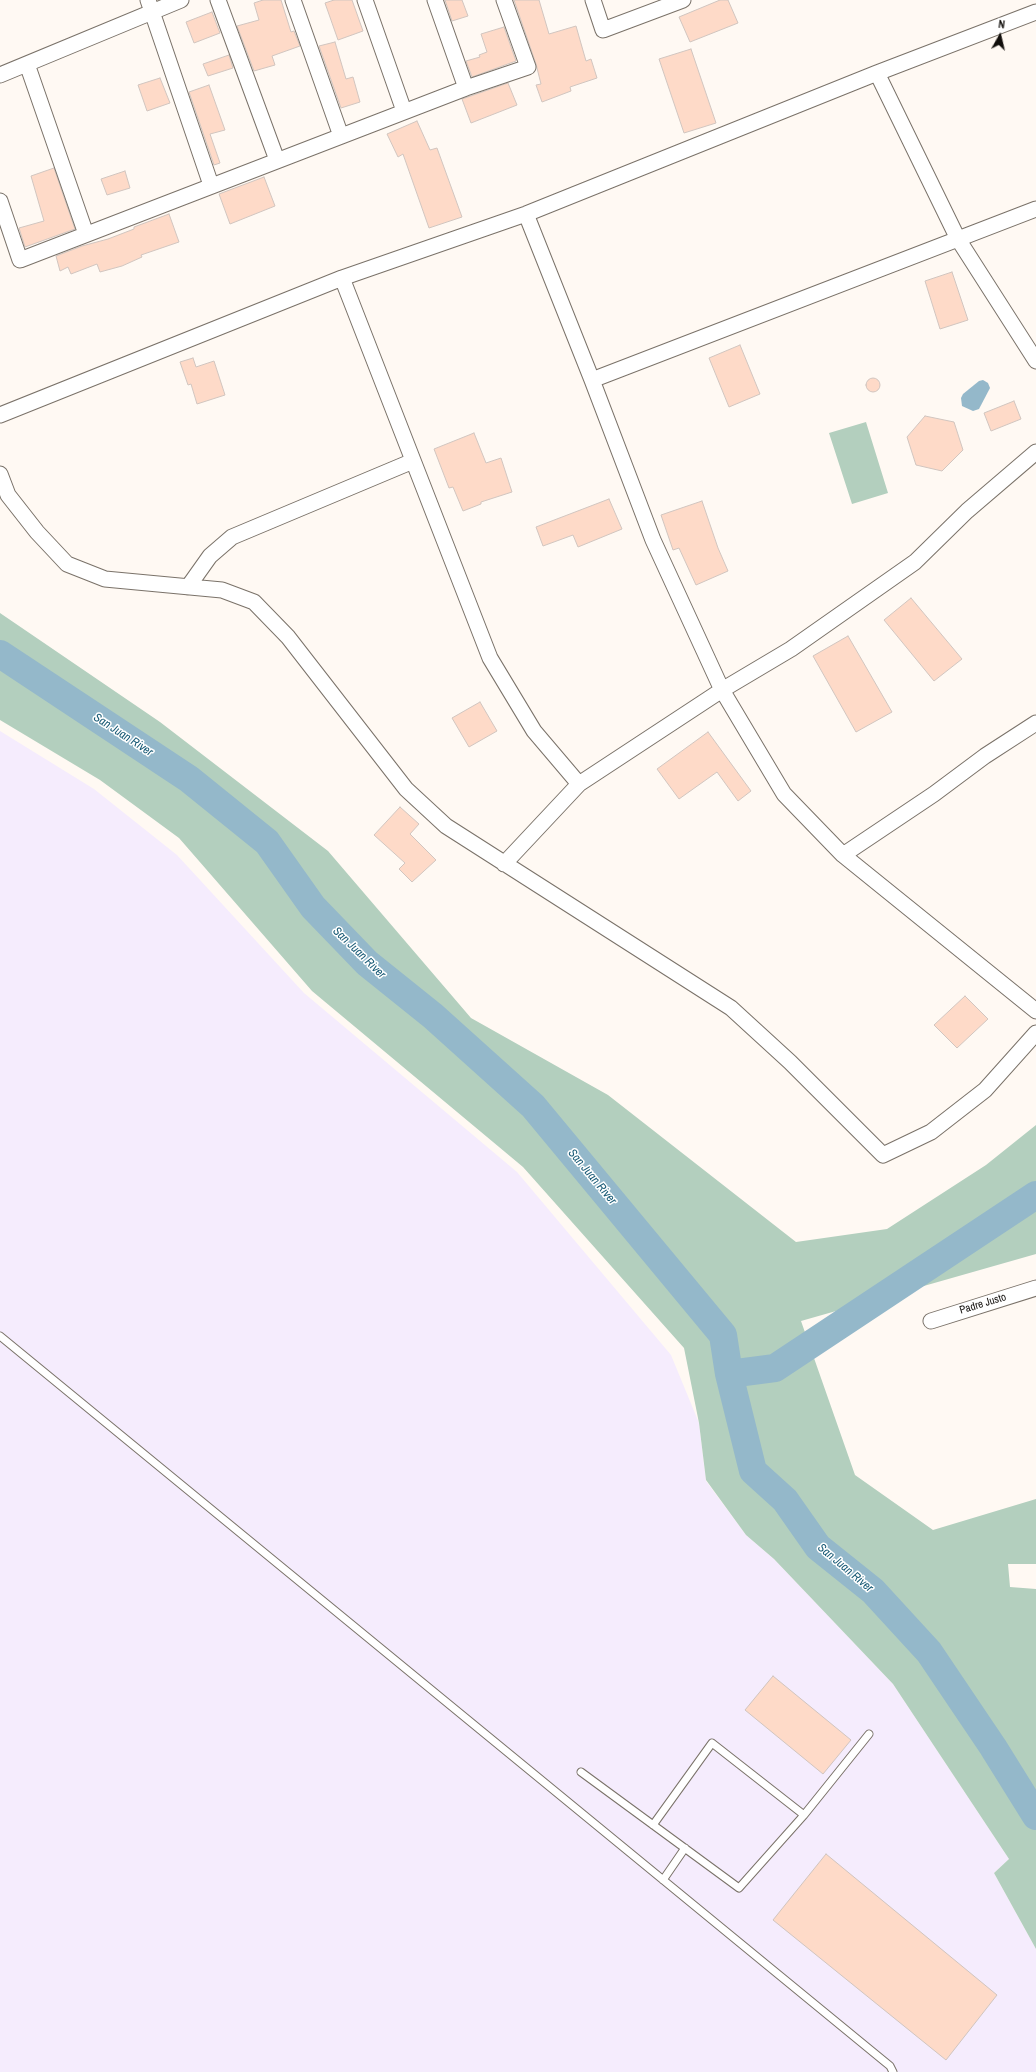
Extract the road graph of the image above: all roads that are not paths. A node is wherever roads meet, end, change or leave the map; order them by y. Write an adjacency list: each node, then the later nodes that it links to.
1 (181, 0): 9 (street)
2 (218, 0): 17 (street)
3 (293, 0): 16 (street)
4 (364, 0): 15 (street)
5 (435, 0): 14 (street)
6 (504, 0): 14 (street)
7 (593, 0): 8 (street)
8 (683, 0)
9 (150, 6): 11 (street); 18 (street)
10 (1036, 12): 12 (street)
11 (27, 64): 13 (street); 22 (street)
12 (877, 73): 21 (street); 23 (street)
13 (0, 75)
14 (466, 88): 15 (street)
15 (404, 111): 16 (street)
16 (341, 136): 17 (street)
17 (277, 160): 18 (street)
18 (211, 185): 22 (street)
19 (0, 201): 22 (street)
20 (1036, 209): 23 (street)
21 (526, 214): 24 (street); 26 (street)
22 (86, 234)
23 (958, 239): 25 (street); 26 (street)
24 (342, 278): 27 (street); 29 (street)
25 (1036, 361)
26 (592, 380): 32 (street)
27 (0, 415)
28 (1036, 452): 32 (street)
29 (413, 461): 31 (street); 34 (street)
30 (0, 474): 31 (street)
31 (188, 587): 36 (street)
32 (722, 690): 34 (street); 35 (street)
33 (1036, 723): 35 (street)
34 (579, 784): 36 (street)
35 (843, 855): 37 (street)
36 (504, 864): 38 (street)
37 (1036, 1011)
38 (1036, 1033)
39 (1036, 1288): 40 (street, Padre Justo)
40 (931, 1321)
41 (0, 1336): 47 (lane)
42 (869, 1734): 44 (lane)
43 (581, 1772): 45 (lane)
44 (804, 1815): 45 (lane); 46 (lane)
45 (653, 1825): 46 (lane)
46 (685, 1848): 47 (lane)
47 (663, 1880): 48 (lane)
48 (893, 2072)

